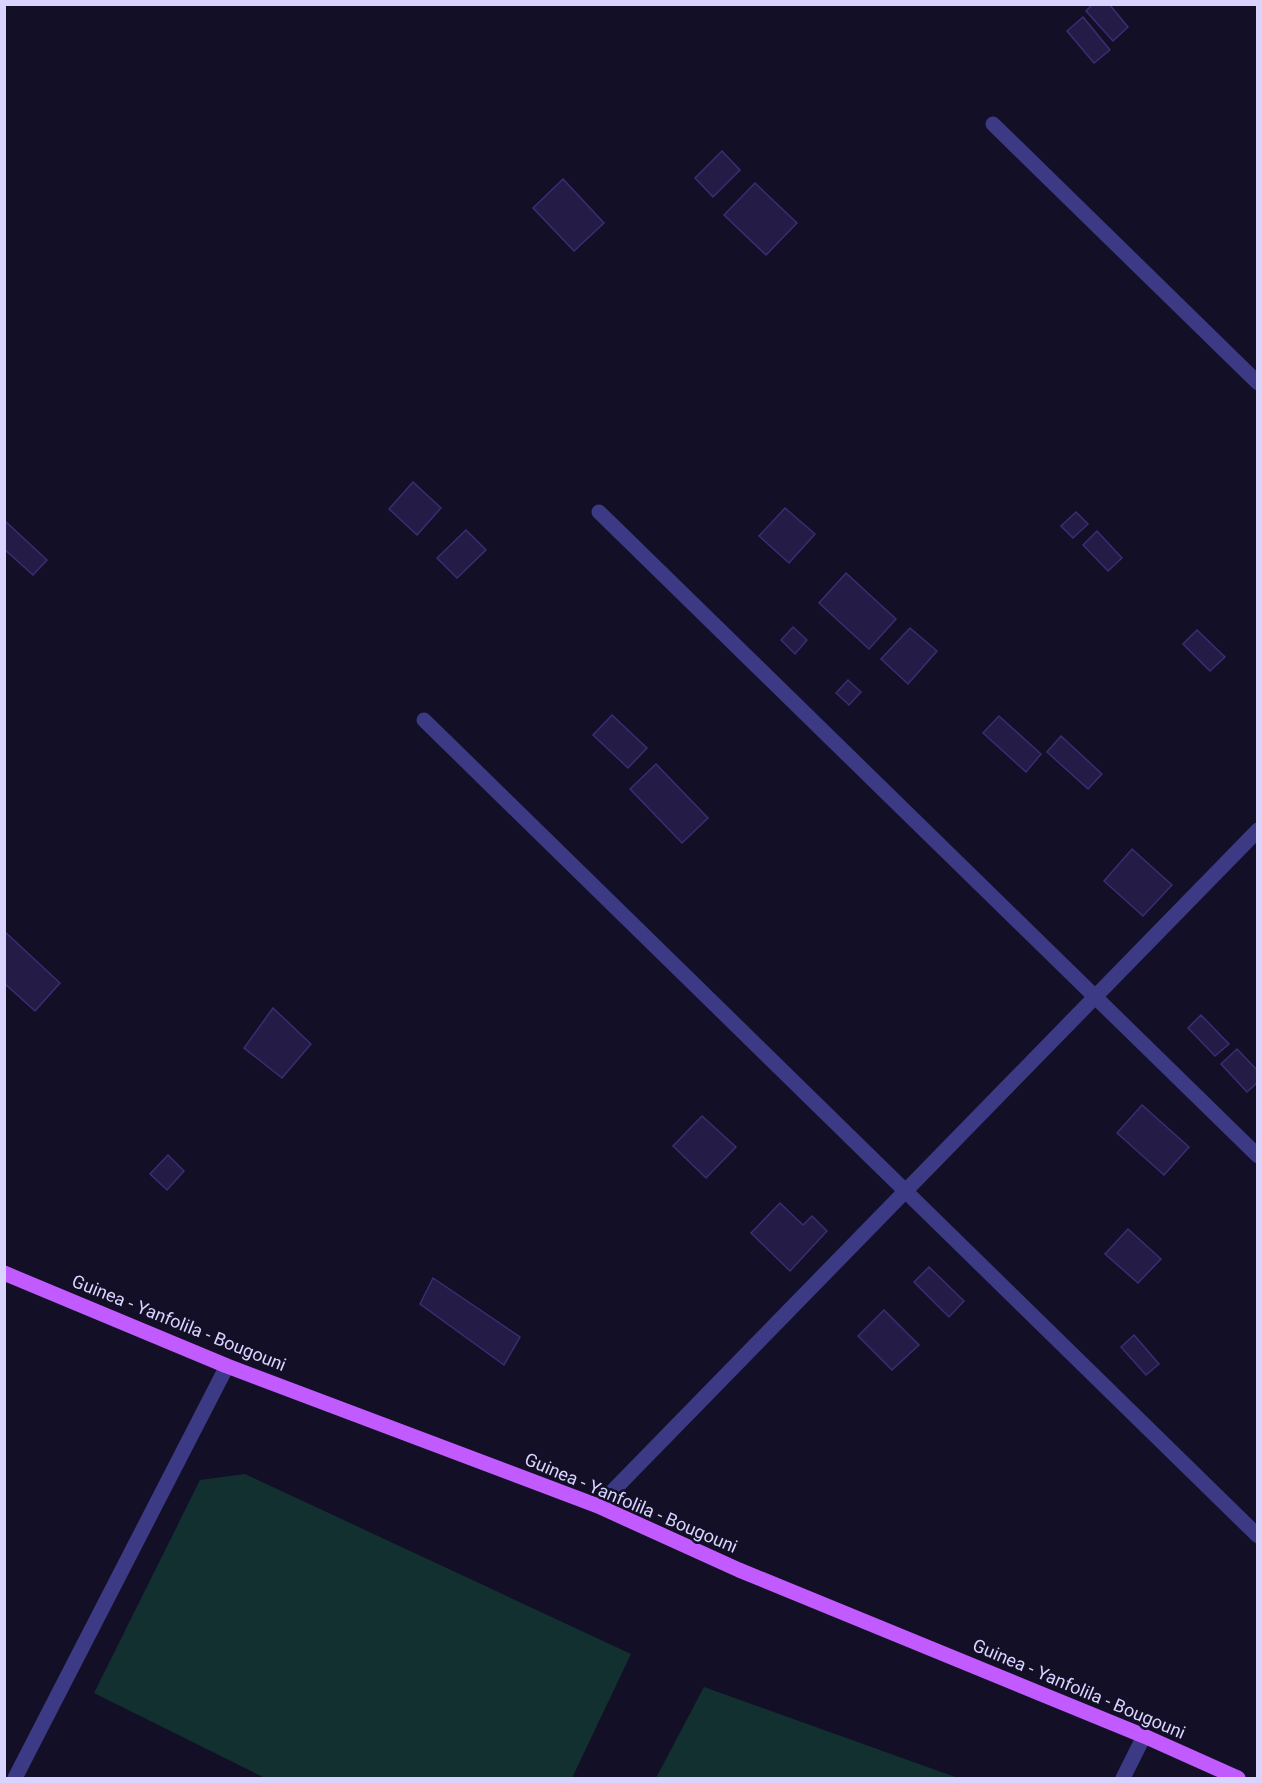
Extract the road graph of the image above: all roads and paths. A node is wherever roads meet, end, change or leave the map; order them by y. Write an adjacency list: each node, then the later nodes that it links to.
1 (993, 124): 2 (street)
2 (1257, 383)
3 (599, 512): 6 (street)
4 (424, 720): 8 (street)
5 (1257, 830): 6 (street)
6 (1094, 997): 7 (street); 8 (street)
7 (1257, 1156)
8 (905, 1191): 11 (street); 12 (street)
9 (4, 1273): 10 (main road, Guinea - Yanfolila - Bougouni)
10 (227, 1366): 11 (main road, Guinea - Yanfolila - Bougouni); 14 (street)
11 (598, 1506): 13 (main road, Guinea - Yanfolila - Bougouni)
12 (1257, 1536)
13 (1144, 1736): 15 (street); 16 (main road, Guinea - Yanfolila - Bougouni)
14 (15, 1779)
15 (1123, 1779)
16 (1238, 1779)

